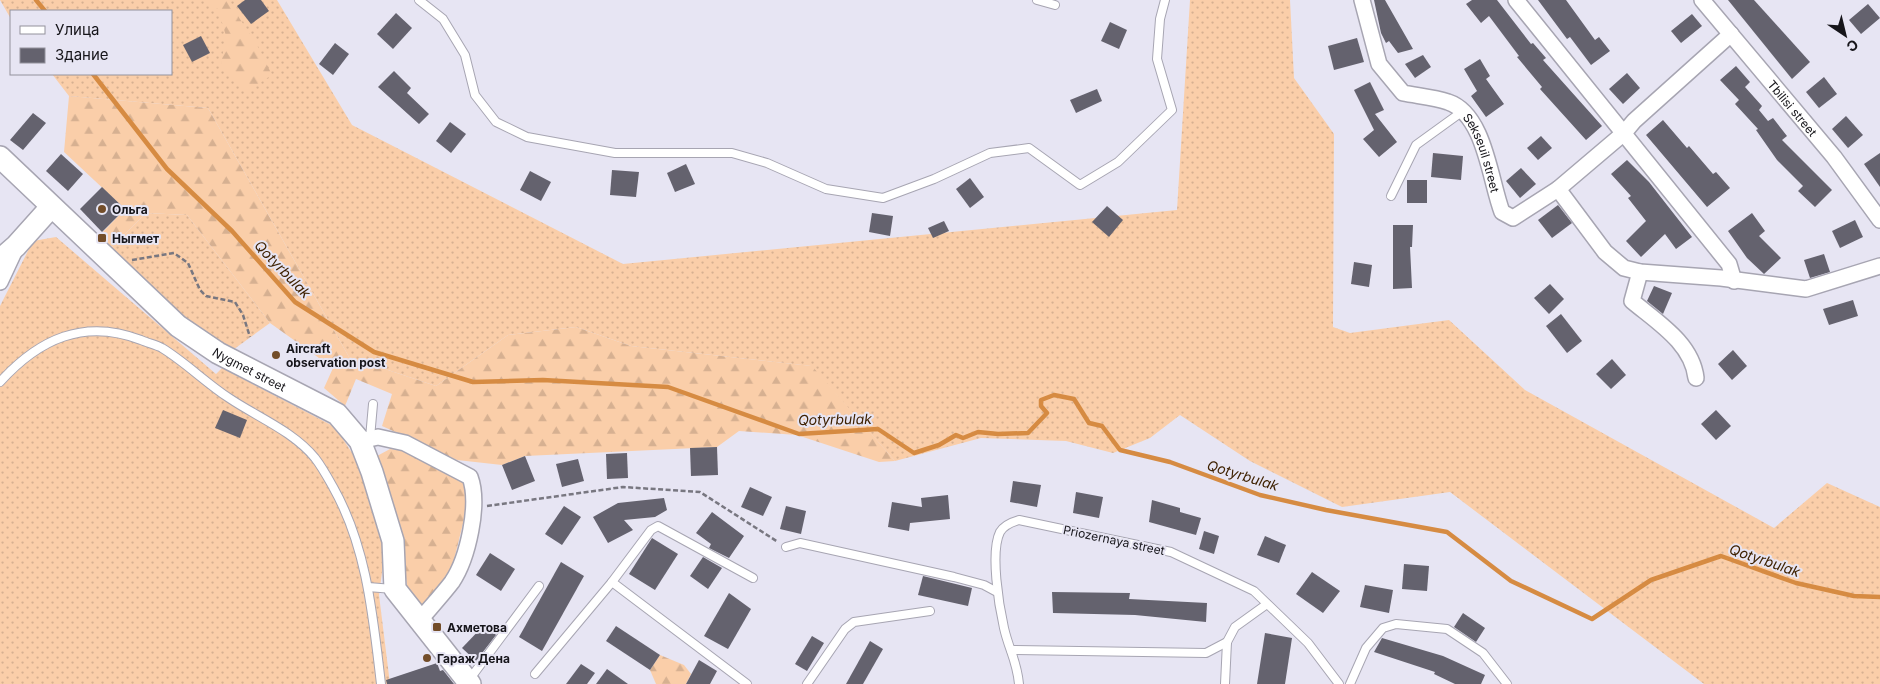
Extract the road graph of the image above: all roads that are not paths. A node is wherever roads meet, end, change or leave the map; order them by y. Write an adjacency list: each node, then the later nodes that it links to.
1 (419, 0): 3 (lane)
2 (1037, 0): 7 (lane)
3 (1165, 0)
4 (1362, 0): 9 (street, Sekseuil street)
5 (1516, 0): 10 (street)
6 (1702, 0): 8 (street, Tbilisi street)
7 (1055, 6)
8 (1731, 34): 10 (street, Sekseuil street); 15 (street, Tbilisi street)
9 (1463, 111): 12 (street, Sekseuil street); 13 (lane)
10 (1624, 133): 12 (street, Sekseuil street); 20 (street)
11 (0, 158): 14 (main road, Nygmet street)
12 (1558, 189): 19 (street)
13 (1391, 196)
14 (50, 207): 16 (main road); 25 (main road, Nygmet street)
15 (1880, 220)
16 (16, 246): 17 (main road); 21 (street)
17 (0, 260)
18 (1880, 266): 20 (street)
19 (1640, 272): 20 (street); 22 (street)
20 (1734, 281)
21 (0, 282)
22 (1696, 378)
23 (0, 382): 30 (lane)
24 (373, 404): 25 (lane)
25 (365, 440): 31 (main road, Nygmet street); 35 (street)
26 (786, 547): 32 (lane)
27 (753, 578): 28 (lane)
28 (612, 582): 38 (lane); 41 (lane)
29 (539, 586): 39 (lane)
30 (368, 587): 31 (lane); 40 (lane)
31 (395, 589): 35 (main road)
32 (997, 592): 33 (lane, Priozernaya street); 37 (lane, Priozernaya street)
33 (1268, 604): 36 (lane); 45 (lane, Priozernaya street)
34 (930, 611): 42 (lane)
35 (419, 621): 39 (main road)
36 (1227, 642): 37 (lane); 44 (lane)
37 (1011, 650): 43 (lane, Priozernaya street)
38 (535, 674)
39 (468, 683)
40 (381, 684)
41 (747, 684)
42 (807, 684)
43 (1019, 684)
44 (1224, 684)
45 (1339, 684)
46 (1350, 684): 47 (lane)
47 (1507, 684)

